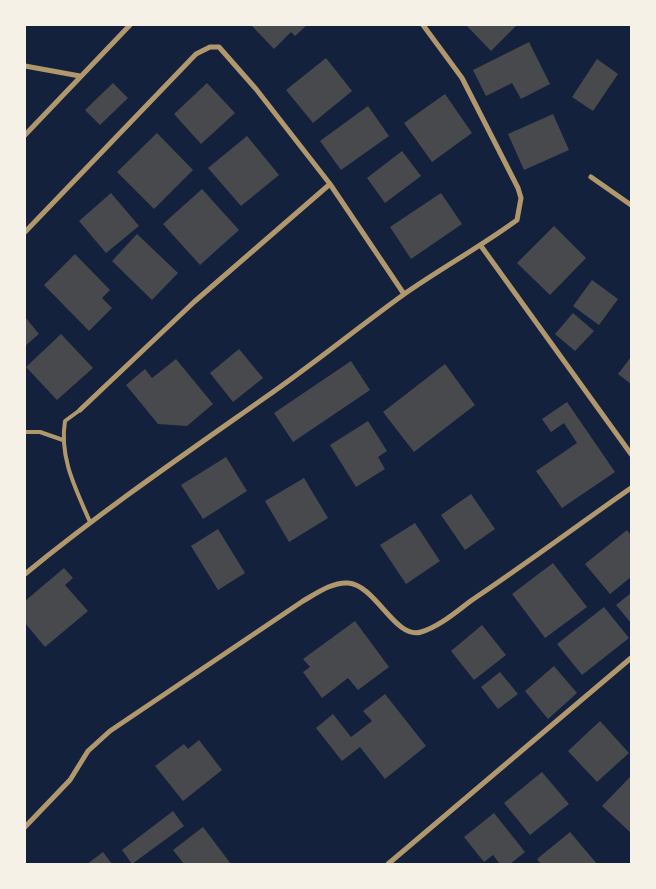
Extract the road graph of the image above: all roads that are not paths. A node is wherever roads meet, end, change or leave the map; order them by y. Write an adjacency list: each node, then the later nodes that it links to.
1 (130, 25): 4 (street)
2 (422, 25): 10 (street)
3 (25, 66): 4 (street)
4 (80, 76): 5 (street)
5 (25, 135)
6 (591, 177): 8 (street)
7 (330, 184): 9 (street); 11 (street); 12 (street)
8 (631, 205)
9 (25, 232)
10 (481, 246): 11 (street); 15 (street)
11 (404, 294): 17 (street)
12 (80, 410): 14 (lane)
13 (25, 432): 14 (lane)
14 (63, 440): 17 (lane)
15 (631, 454)
16 (631, 488): 20 (street)
17 (90, 522): 18 (street)
18 (25, 574)
19 (631, 658): 21 (street)
20 (25, 827)
21 (388, 864)

